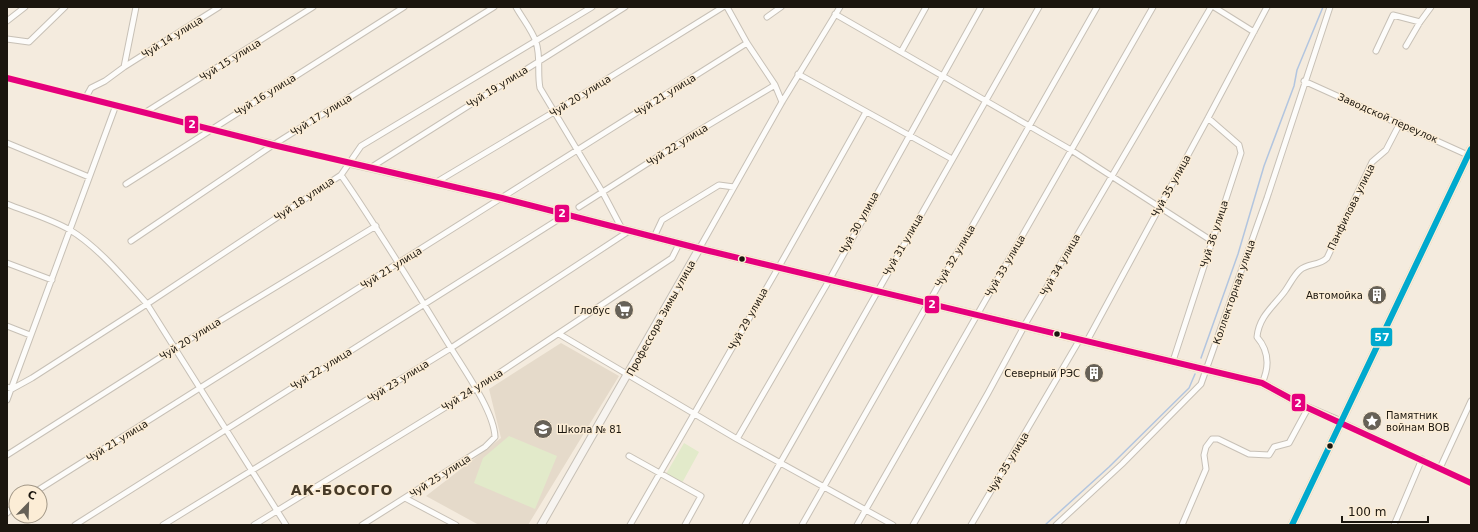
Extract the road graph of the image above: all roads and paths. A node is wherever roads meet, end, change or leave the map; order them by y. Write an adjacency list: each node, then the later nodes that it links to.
1 (25, 7): 26 (street)
2 (65, 7): 29 (street)
3 (136, 7): 36 (street)
4 (220, 7): 36 (street, Чуй 14 улица)
5 (314, 7): 46 (street, Чуй 15 улица)
6 (404, 7): 52 (street, Чуй 16 улица)
7 (494, 7): 55 (street, Чуй 17 улица)
8 (516, 7): 30 (street)
9 (592, 7): 30 (street, Чуй 18 улица)
10 (625, 7): 35 (street, Чуй 19 улица)
11 (723, 7): 47 (street, Чуй 20 улица)
12 (727, 7): 31 (street)
13 (781, 7): 25 (street)
14 (840, 7): 24 (street, Профессора Зимы улица)
15 (926, 7): 34 (street)
16 (981, 7): 38 (street, Чуй 30 улица)
17 (1039, 7): 43 (street, Чуй 31 улица)
18 (1097, 7): 51 (street, Чуй 32 улица)
19 (1153, 7): 56 (street, Чуй 33 улица)
20 (1213, 7): 28 (street); 63 (street, Чуй 34 улица)
21 (1267, 7): 28 (street, Чуй 35 улица)
22 (1330, 7): 40 (street, Коллекторная улица)
23 (1431, 7): 27 (street)
24 (835, 14): 34 (street); 37 (street, Профессора Зимы улица)
25 (767, 17)
26 (7, 22)
27 (1420, 22): 32 (street); 33 (street)
28 (1254, 32): 49 (street, Чуй 35 улица)
29 (7, 39)
30 (536, 42): 35 (street); 60 (street, Чуй 18 улица)
31 (747, 43): 41 (street); 57 (street, Чуй 21 улица)
32 (1406, 46)
33 (1376, 51)
34 (901, 52): 38 (street)
35 (539, 60): 47 (street); 61 (street, Чуй 19 улица)
36 (124, 67): 42 (street, Чуй 14 улица)
37 (798, 74): 44 (street, Профессора Зимы улица); 48 (street)
38 (942, 76): 43 (street); 53 (street, Чуй 30 улица)
39 (7, 78): 42 (street)
40 (1304, 81): 50 (street, Заводской переулок); 100 (street, Коллекторная улица)
41 (775, 85): 44 (street); 68 (street, Чуй 22 улица)
42 (86, 97): 45 (street)
43 (986, 100): 51 (street); 59 (street, Чуй 31 улица)
44 (782, 102): 67 (street, Профессора Зимы улица)
45 (116, 105): 46 (street); 64 (street)
46 (146, 112): 52 (street)
47 (554, 112): 57 (street); 65 (street, Чуй 20 улица)
48 (866, 112): 53 (street); 84 (street, Чуй 29 улица)
49 (1208, 118): 72 (street, Чуй 35 улица); 79 (street, Чуй 36 улица)
50 (1400, 123): 58 (street, Заводской переулок); 102 (street, Панфилова улица)
51 (1029, 125): 56 (street); 88 (street, Чуй 32 улица)
52 (210, 129): 55 (street); 66 (street, Чуй 16 улица)
53 (909, 134): 59 (street); 86 (street, Чуй 30 улица)
54 (7, 143): 64 (street)
55 (273, 145): 60 (street); 78 (street, Чуй 17 улица)
56 (1071, 150): 63 (street); 91 (street, Чуй 33 улица)
57 (578, 151): 68 (street); 69 (street, Чуй 21 улица)
58 (1470, 154): 110 (street)
59 (952, 159): 87 (street, Чуй 31 улица)
60 (350, 163): 61 (street); 62 (street, Чуй 18 улица)
61 (370, 168): 65 (street)
62 (341, 174): 74 (street); 89 (street, Чуй 18 улица)
63 (1111, 176): 72 (street); 93 (street, Чуй 34 улица)
64 (89, 177): 75 (street)
65 (435, 183): 69 (street)
66 (126, 184)
67 (734, 187): 77 (street); 81 (street, Профессора Зимы улица)
68 (603, 193): 71 (street, Чуй 22 улица); 76 (street)
69 (502, 198): 73 (street); 83 (street, Чуй 21 улица)
70 (7, 204): 75 (street)
71 (580, 207)
72 (1159, 208): 79 (street); 96 (street, Чуй 35 улица)
73 (567, 214): 76 (street); 90 (street, Чуй 22 улица)
74 (376, 226): 83 (street); 97 (street, Чуй 20 улица)
75 (70, 230): 85 (street); 89 (street)
76 (626, 230): 77 (street); 98 (street, Чуй 23 улица)
77 (654, 237): 80 (street)
78 (131, 240)
79 (1212, 241): 99 (street, Чуй 36 улица)
80 (679, 244): 81 (street); 94 (street, Чуй 24 улица)
81 (699, 249): 84 (street); 101 (street, Профессора Зимы улица)
82 (7, 263): 85 (street)
83 (399, 264): 90 (street); 104 (street, Чуй 21 улица)
84 (777, 268): 86 (street); 109 (street, Чуй 29 улица)
85 (52, 280): 95 (street)
86 (829, 280): 87 (street); 112 (street, Чуй 30 улица)
87 (877, 290): 88 (street); 116 (street, Чуй 31 улица)
88 (928, 303): 91 (street); 122 (street, Чуй 32 улица)
89 (147, 304): 97 (street); 103 (street, Чуй 18 улица)
90 (424, 305): 98 (street); 111 (street, Чуй 22 улица)
91 (978, 314): 93 (street); 124 (street, Чуй 33 улица)
92 (7, 326): 95 (street)
93 (1025, 326): 96 (street); 139 (street, Чуй 34 улица)
94 (559, 334): 101 (street); 105 (street, Чуй 24 улица)
95 (30, 335): 103 (street)
96 (1083, 340): 99 (street); 140 (street, Чуй 35 улица)
97 (175, 348): 104 (street); 113 (street, Чуй 20 улица)
98 (451, 348): 105 (street); 118 (street, Чуй 23 улица)
99 (1173, 361): 100 (street)
100 (1207, 369): 102 (street); 141 (street, Коллекторная улица)
101 (628, 376): 109 (street); 126 (street, Профессора Зимы улица)
102 (1262, 383): 108 (street)
103 (9, 388): 106 (street)
104 (200, 388): 111 (street); 121 (street, Чуй 21 улица)
105 (475, 389): 123 (street, Чуй 25 улица); 125 (street, Чуй 24 улица)
106 (7, 400)
107 (1471, 401): 117 (street)
108 (1308, 408): 110 (street); 142 (street)
109 (695, 414): 112 (street); 119 (street, Чуй 29 улица)
110 (1341, 422): 115 (street); 143 (street)
111 (226, 429): 118 (street); 127 (street, Чуй 22 улица)
112 (737, 439): 116 (street)
113 (7, 455)
114 (629, 456): 119 (street)
115 (1422, 460): 117 (street); 144 (street)
116 (781, 463): 122 (street); 135 (street, Чуй 31 улица)
117 (1440, 468): 120 (street)
118 (252, 470): 125 (street); 128 (street, Чуй 23 улица)
119 (660, 473): 133 (street, Чуй 29 улица); 134 (street)
120 (1471, 483)
121 (48, 484)
122 (824, 485): 124 (street); 136 (street, Чуй 32 улица)
123 (405, 498): 131 (street, Чуй 25 улица); 132 (street)
124 (866, 509): 137 (street, Чуй 33 улица); 138 (street)
125 (277, 510): 129 (street, Чуй 24 улица); 130 (street)
126 (544, 524)
127 (75, 525)
128 (162, 525)
129 (254, 525)
130 (286, 525)
131 (362, 525)
132 (456, 525)
133 (630, 525)
134 (685, 525)
135 (745, 525)
136 (802, 525)
137 (857, 525)
138 (893, 525)
139 (913, 525)
140 (971, 525)
141 (1056, 525)
142 (1182, 525)
143 (1292, 525)
144 (1394, 525)

